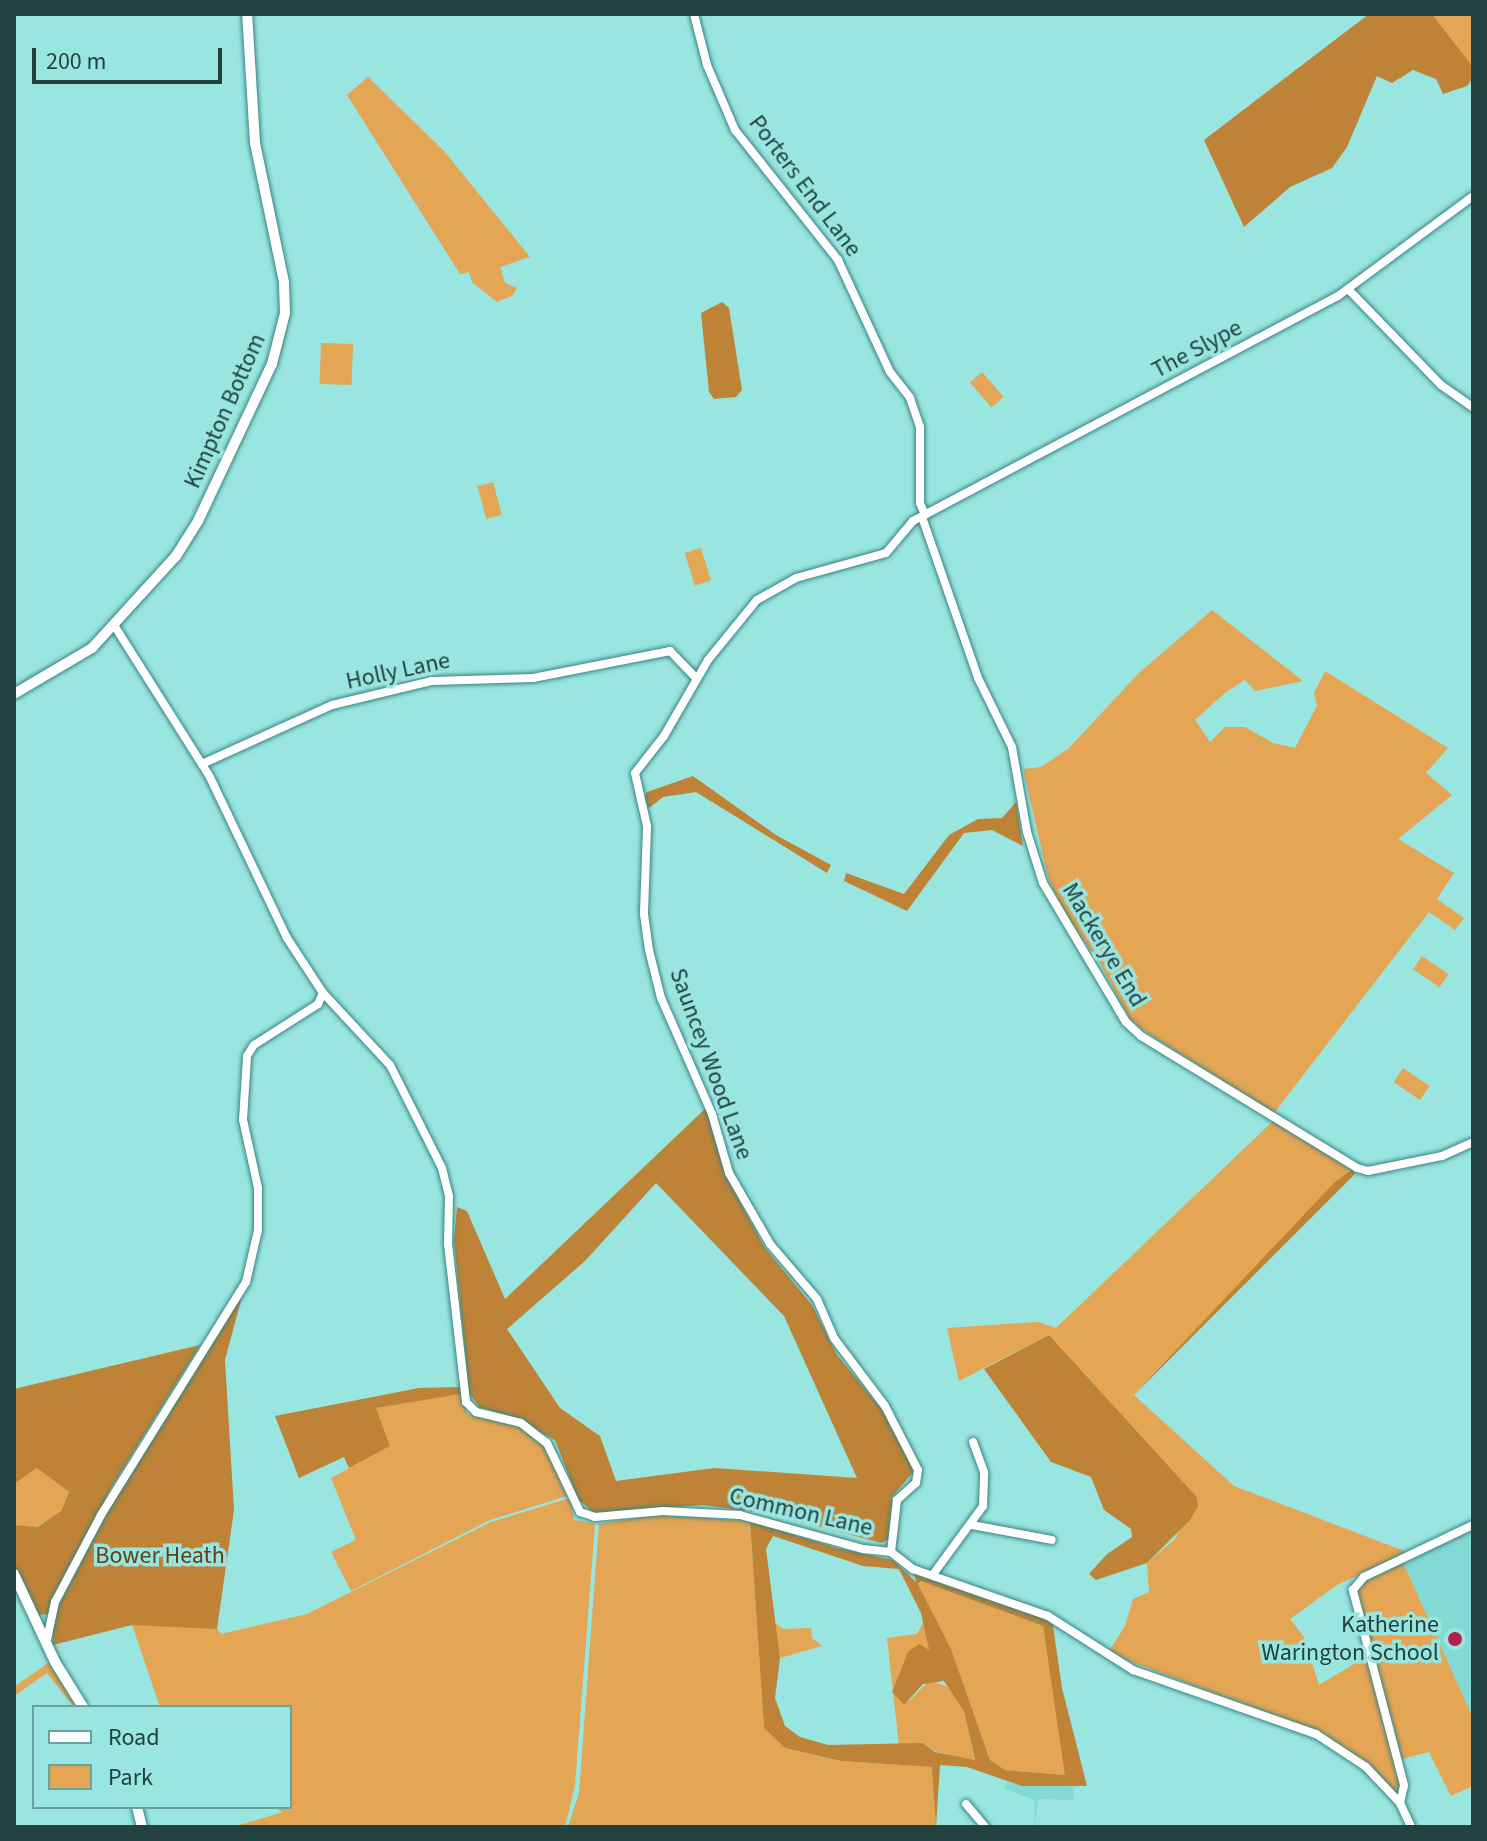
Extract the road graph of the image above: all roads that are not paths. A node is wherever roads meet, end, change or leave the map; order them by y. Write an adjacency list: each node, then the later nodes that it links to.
1 (247, 14): 9 (main road, Kimpton Bottom)
2 (694, 14): 6 (street, Porters End Lane)
3 (1473, 196): 4 (street, The Slype)
4 (1348, 289): 5 (street); 7 (street, The Slype)
5 (1473, 407)
6 (920, 503): 7 (street, Porters End Lane); 8 (street, Sauncey Wood Lane)
7 (924, 516): 8 (street, Sauncey Wood Lane); 14 (street, Mackerye End)
8 (910, 523): 10 (street, Sauncey Wood Lane)
9 (115, 627): 11 (main road, Kimpton Bottom); 12 (street)
10 (696, 678): 12 (street, Holly Lane); 19 (street, Sauncey Wood Lane)
11 (14, 694)
12 (202, 764): 13 (street)
13 (323, 993): 19 (street, Common Lane); 22 (street)
14 (1473, 1142)
15 (973, 1442): 16 (street)
16 (972, 1525): 18 (street); 20 (street)
17 (1473, 1525): 26 (street)
18 (1052, 1540)
19 (891, 1552): 20 (street, Common Lane)
20 (934, 1573): 26 (street, Common Lane)
21 (14, 1574): 23 (main road)
22 (49, 1621): 23 (street); 24 (street)
23 (37, 1623): 24 (main road)
24 (46, 1645): 25 (main road)
25 (82, 1705)
26 (1400, 1803): 29 (street, Common Lane)
27 (966, 1805): 28 (street)
28 (985, 1827)
29 (1411, 1827)

